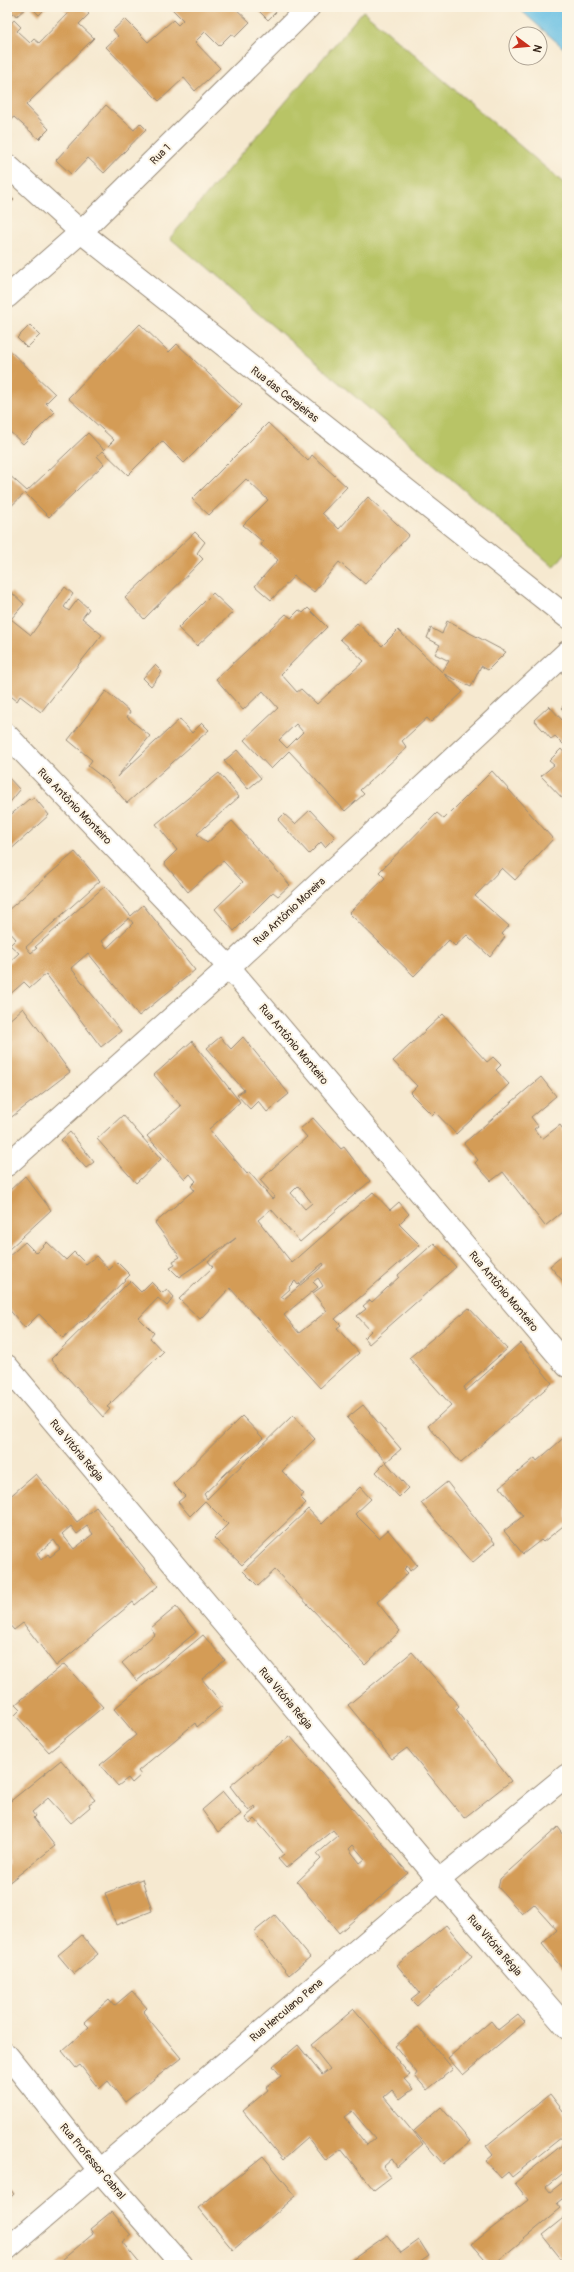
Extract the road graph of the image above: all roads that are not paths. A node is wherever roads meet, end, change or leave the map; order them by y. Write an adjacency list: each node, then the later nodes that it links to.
1 (308, 7): 3 (street, Rua 1)
2 (7, 165): 3 (street, Rua das Cerejeiras)
3 (81, 232): 4 (street, Rua 1); 5 (street, Rua das Cerejeiras)
4 (7, 297)
5 (567, 617)
6 (567, 652): 8 (street, Rua Antônio Moreira)
7 (7, 735): 8 (street, Rua Antônio Monteiro)
8 (228, 967): 9 (street, Rua Antônio Moreira); 11 (street, Rua Antônio Monteiro)
9 (7, 1165)
10 (7, 1366): 13 (street, Rua Vitória Régia)
11 (567, 1366)
12 (567, 1775): 13 (street, Rua Herculano Pena)
13 (439, 1880): 14 (street, Rua Vitória Régia); 16 (street, Rua Herculano Pena)
14 (567, 2028)
15 (7, 2056): 16 (street, Rua Professor Cabral)
16 (99, 2170): 17 (street, Rua Herculano Pena); 18 (street, Rua Professor Cabral)
17 (7, 2249)
18 (182, 2265)

